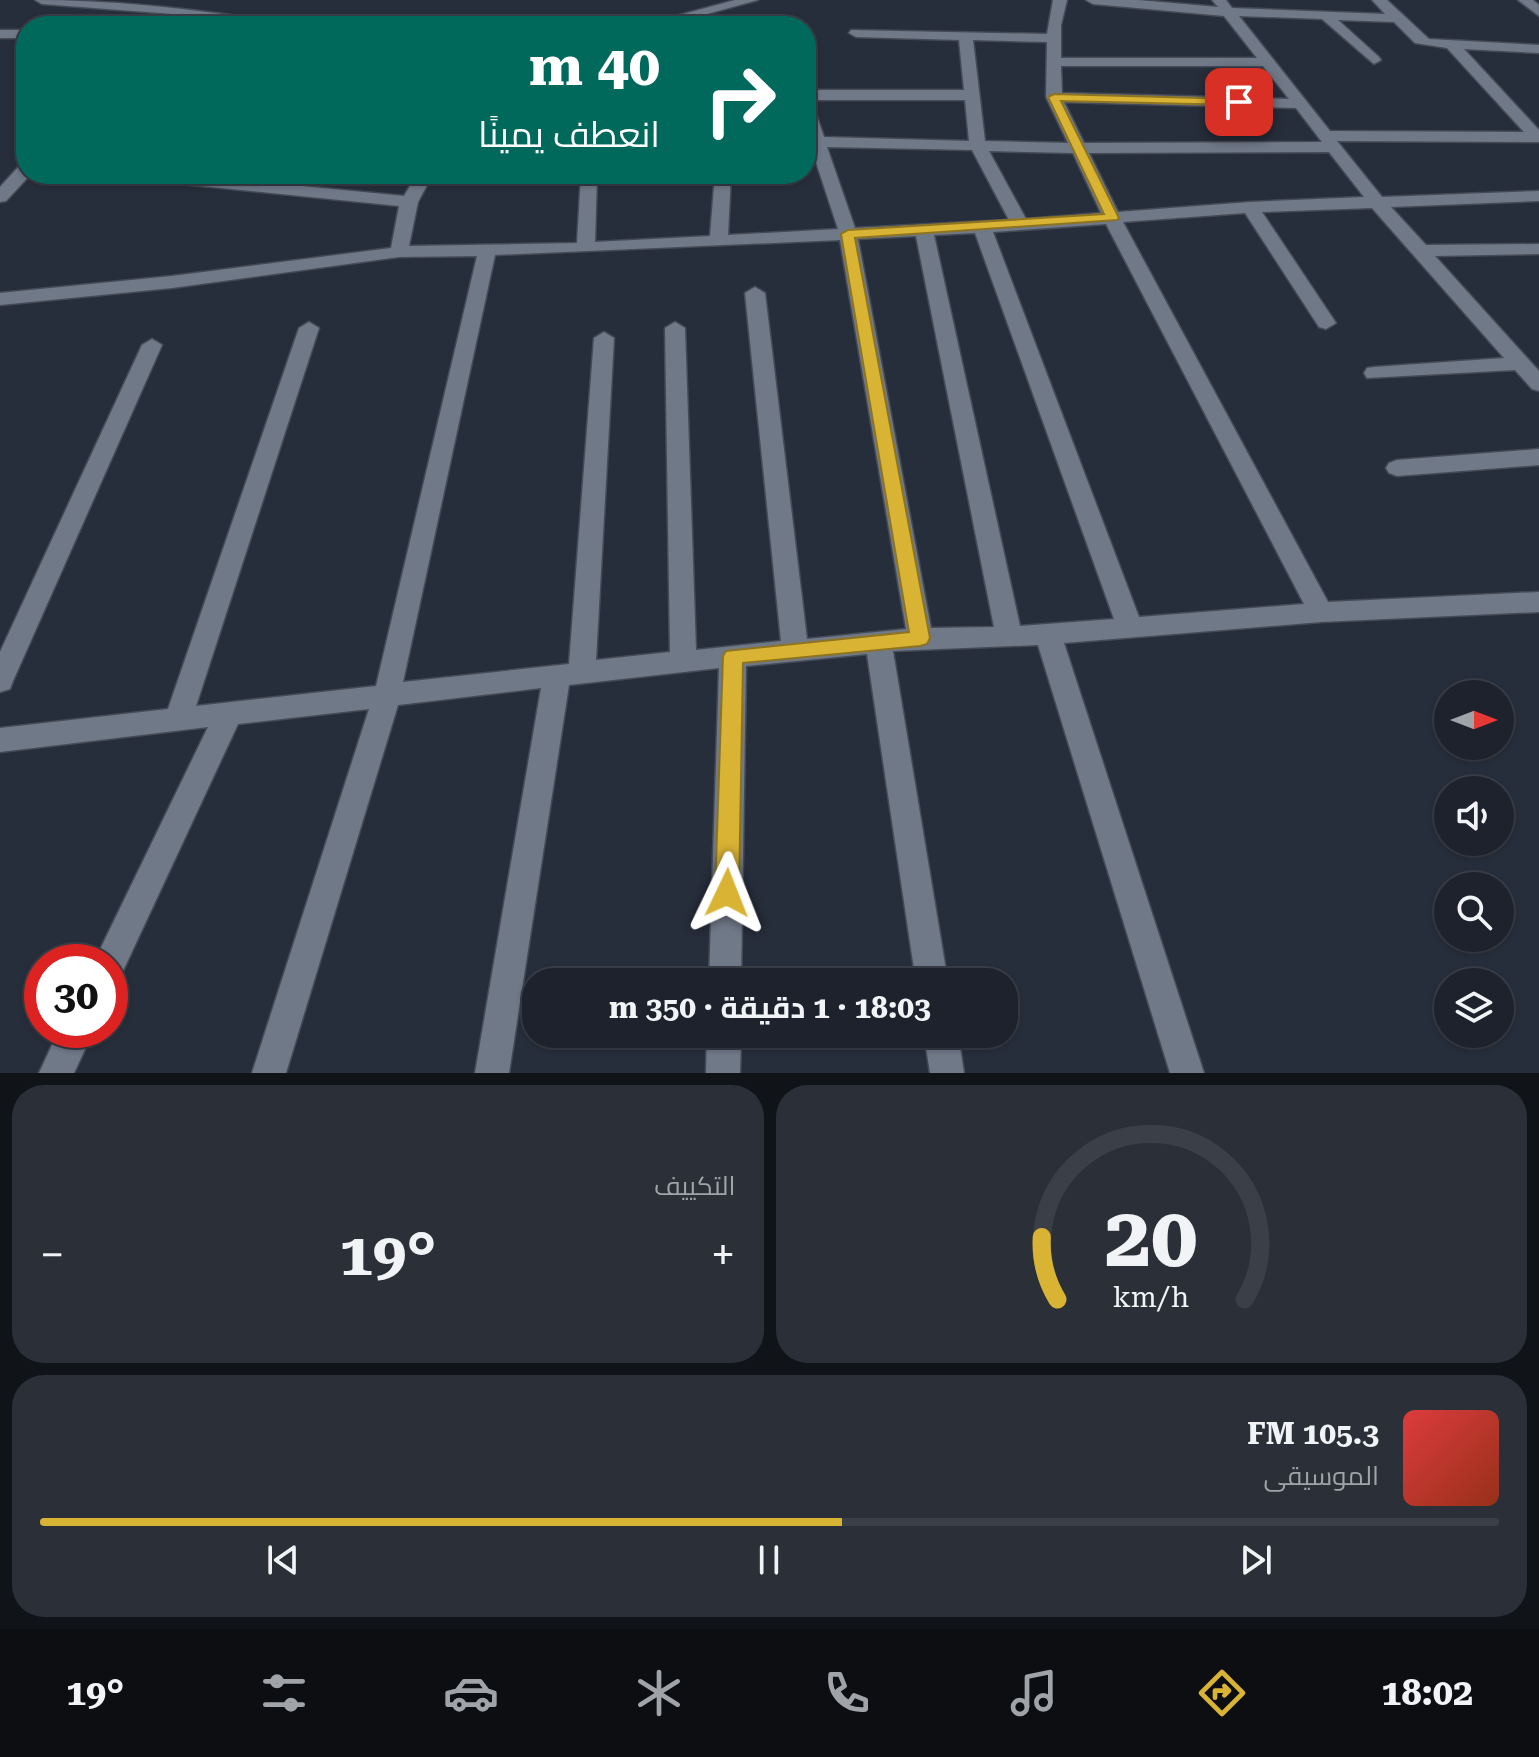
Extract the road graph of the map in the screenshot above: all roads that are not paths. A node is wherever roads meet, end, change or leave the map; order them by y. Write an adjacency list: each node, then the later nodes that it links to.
1 (42, 0): 12 (street)
2 (751, 0): 8 (street)
3 (1060, 0): 17 (street)
4 (1093, 0): 9 (street)
5 (1302, 0): 11 (street)
6 (1379, 0): 14 (street)
7 (1525, 0): 10 (street)
8 (720, 3): 13 (street)
9 (1223, 6): 11 (street); 22 (street)
10 (1539, 12)
11 (1320, 15): 14 (street); 20 (street)
12 (212, 16)
13 (695, 16)
14 (1397, 18): 18 (street)
15 (856, 33): 16 (street)
16 (966, 36): 17 (street); 24 (street)
17 (1054, 38): 21 (street)
18 (1452, 45): 19 (street); 28 (street)
19 (1539, 49)
20 (1374, 60)
21 (1054, 62): 22 (street); 25 (street)
22 (1268, 62): 26 (street)
23 (816, 95): 24 (street)
24 (972, 95): 31 (street)
25 (1054, 97): 26 (street); 32 (street)
26 (1301, 104): 29 (street)
27 (816, 134): 30 (street)
28 (1538, 137): 29 (street)
29 (1331, 141): 32 (street); 42 (street)
30 (819, 142): 31 (street); 49 (street)
31 (978, 146): 32 (street); 46 (street)
32 (1078, 148): 45 (street)
33 (16, 179): 41 (street)
34 (235, 184): 39 (street)
35 (299, 184): 39 (street)
36 (419, 184): 43 (street)
37 (589, 184): 51 (street)
38 (722, 184): 50 (street)
39 (292, 190): 43 (street)
40 (1539, 196): 42 (street)
41 (0, 197)
42 (1376, 201): 44 (street); 54 (street)
43 (409, 202): 55 (street)
44 (1250, 207): 45 (street); 58 (street)
45 (1112, 218): 46 (street); 69 (street)
46 (1020, 225): 47 (street)
47 (982, 227): 48 (street); 70 (street)
48 (924, 230): 49 (street); 72 (street)
49 (848, 234): 50 (street); 73 (street)
50 (719, 241): 51 (street)
51 (586, 248): 53 (street)
52 (1539, 249): 54 (street)
53 (487, 250): 55 (street); 80 (street)
54 (1421, 251): 63 (street)
55 (399, 252): 57 (street)
56 (755, 293): 75 (street)
57 (0, 299)
58 (1326, 323)
59 (309, 328): 82 (street)
60 (675, 328): 77 (street)
61 (604, 338): 78 (street)
62 (152, 345): 79 (street)
63 (1521, 363): 64 (street); 65 (street)
64 (1374, 373)
65 (1539, 384)
66 (1539, 457): 67 (street)
67 (1397, 468)
68 (1539, 602): 69 (street)
69 (1321, 612): 70 (street)
70 (1130, 627): 71 (street)
71 (1048, 634): 72 (street); 95 (street)
72 (1009, 637): 73 (street)
73 (920, 638): 74 (street)
74 (878, 642): 75 (street); 86 (street)
75 (795, 650): 76 (street)
76 (733, 656): 77 (street); 85 (street)
77 (683, 661): 78 (street)
78 (570, 674): 80 (street); 92 (street)
79 (0, 681)
80 (387, 695): 81 (street); 91 (street)
81 (229, 713): 82 (street); 84 (street)
82 (178, 720): 83 (street)
83 (0, 740)
84 (119, 944)
85 (725, 968)
86 (930, 968)
87 (68, 1048): 90 (street)
88 (724, 1048): 93 (street)
89 (943, 1048): 94 (street)
90 (56, 1073)
91 (269, 1073)
92 (492, 1073)
93 (723, 1073)
94 (947, 1073)
95 (1187, 1073)

